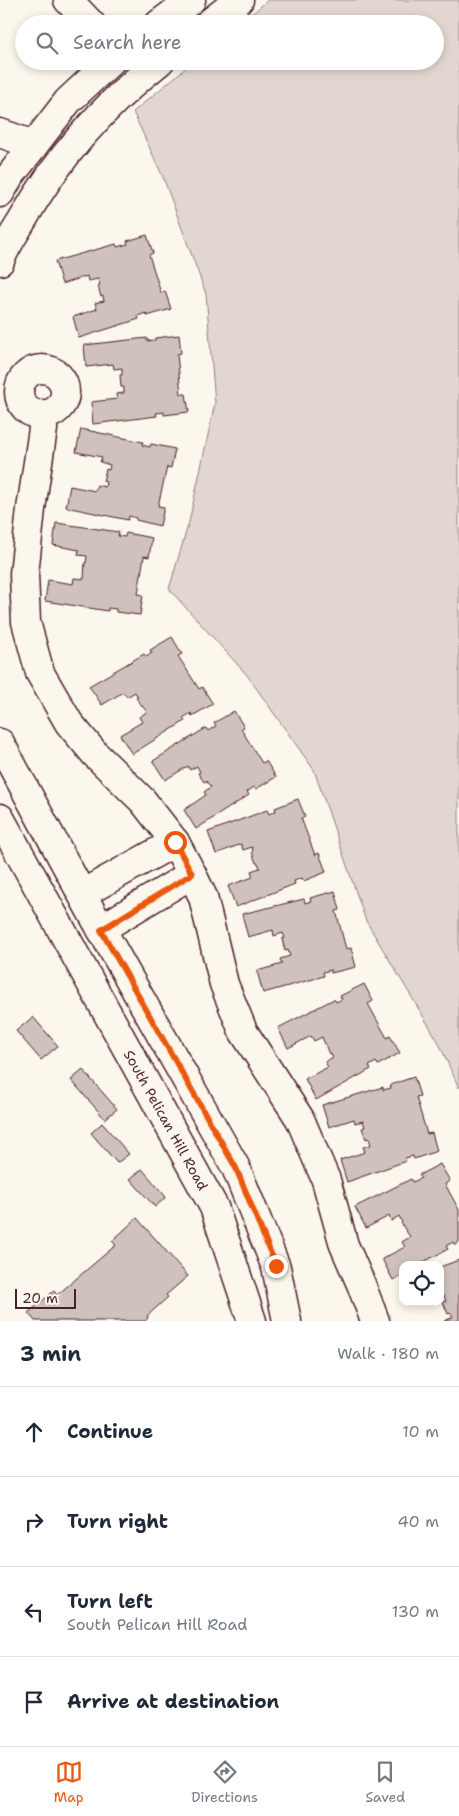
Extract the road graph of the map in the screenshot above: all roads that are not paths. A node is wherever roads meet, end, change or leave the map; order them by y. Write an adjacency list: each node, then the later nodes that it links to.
1 (68, 0): 4 (street)
2 (191, 0): 5 (street)
3 (239, 0): 6 (street)
4 (82, 15)
5 (171, 15)
6 (220, 15)
7 (101, 70): 10 (street)
8 (139, 70): 12 (street)
9 (0, 133): 10 (street)
10 (34, 145): 11 (street)
11 (0, 193)
12 (0, 261)
13 (42, 414): 16 (street)
14 (0, 743): 20 (street)
15 (0, 818): 21 (street, South Pelican Hill Road)
16 (175, 842): 17 (street); 18 (street)
17 (126, 870): 19 (street); 20 (street)
18 (192, 874): 19 (street); 24 (street)
19 (145, 902): 20 (street)
20 (91, 912): 21 (street); 23 (street)
21 (60, 927): 22 (street, South Pelican Hill Road)
22 (252, 1321)
23 (287, 1321)
24 (375, 1321)

